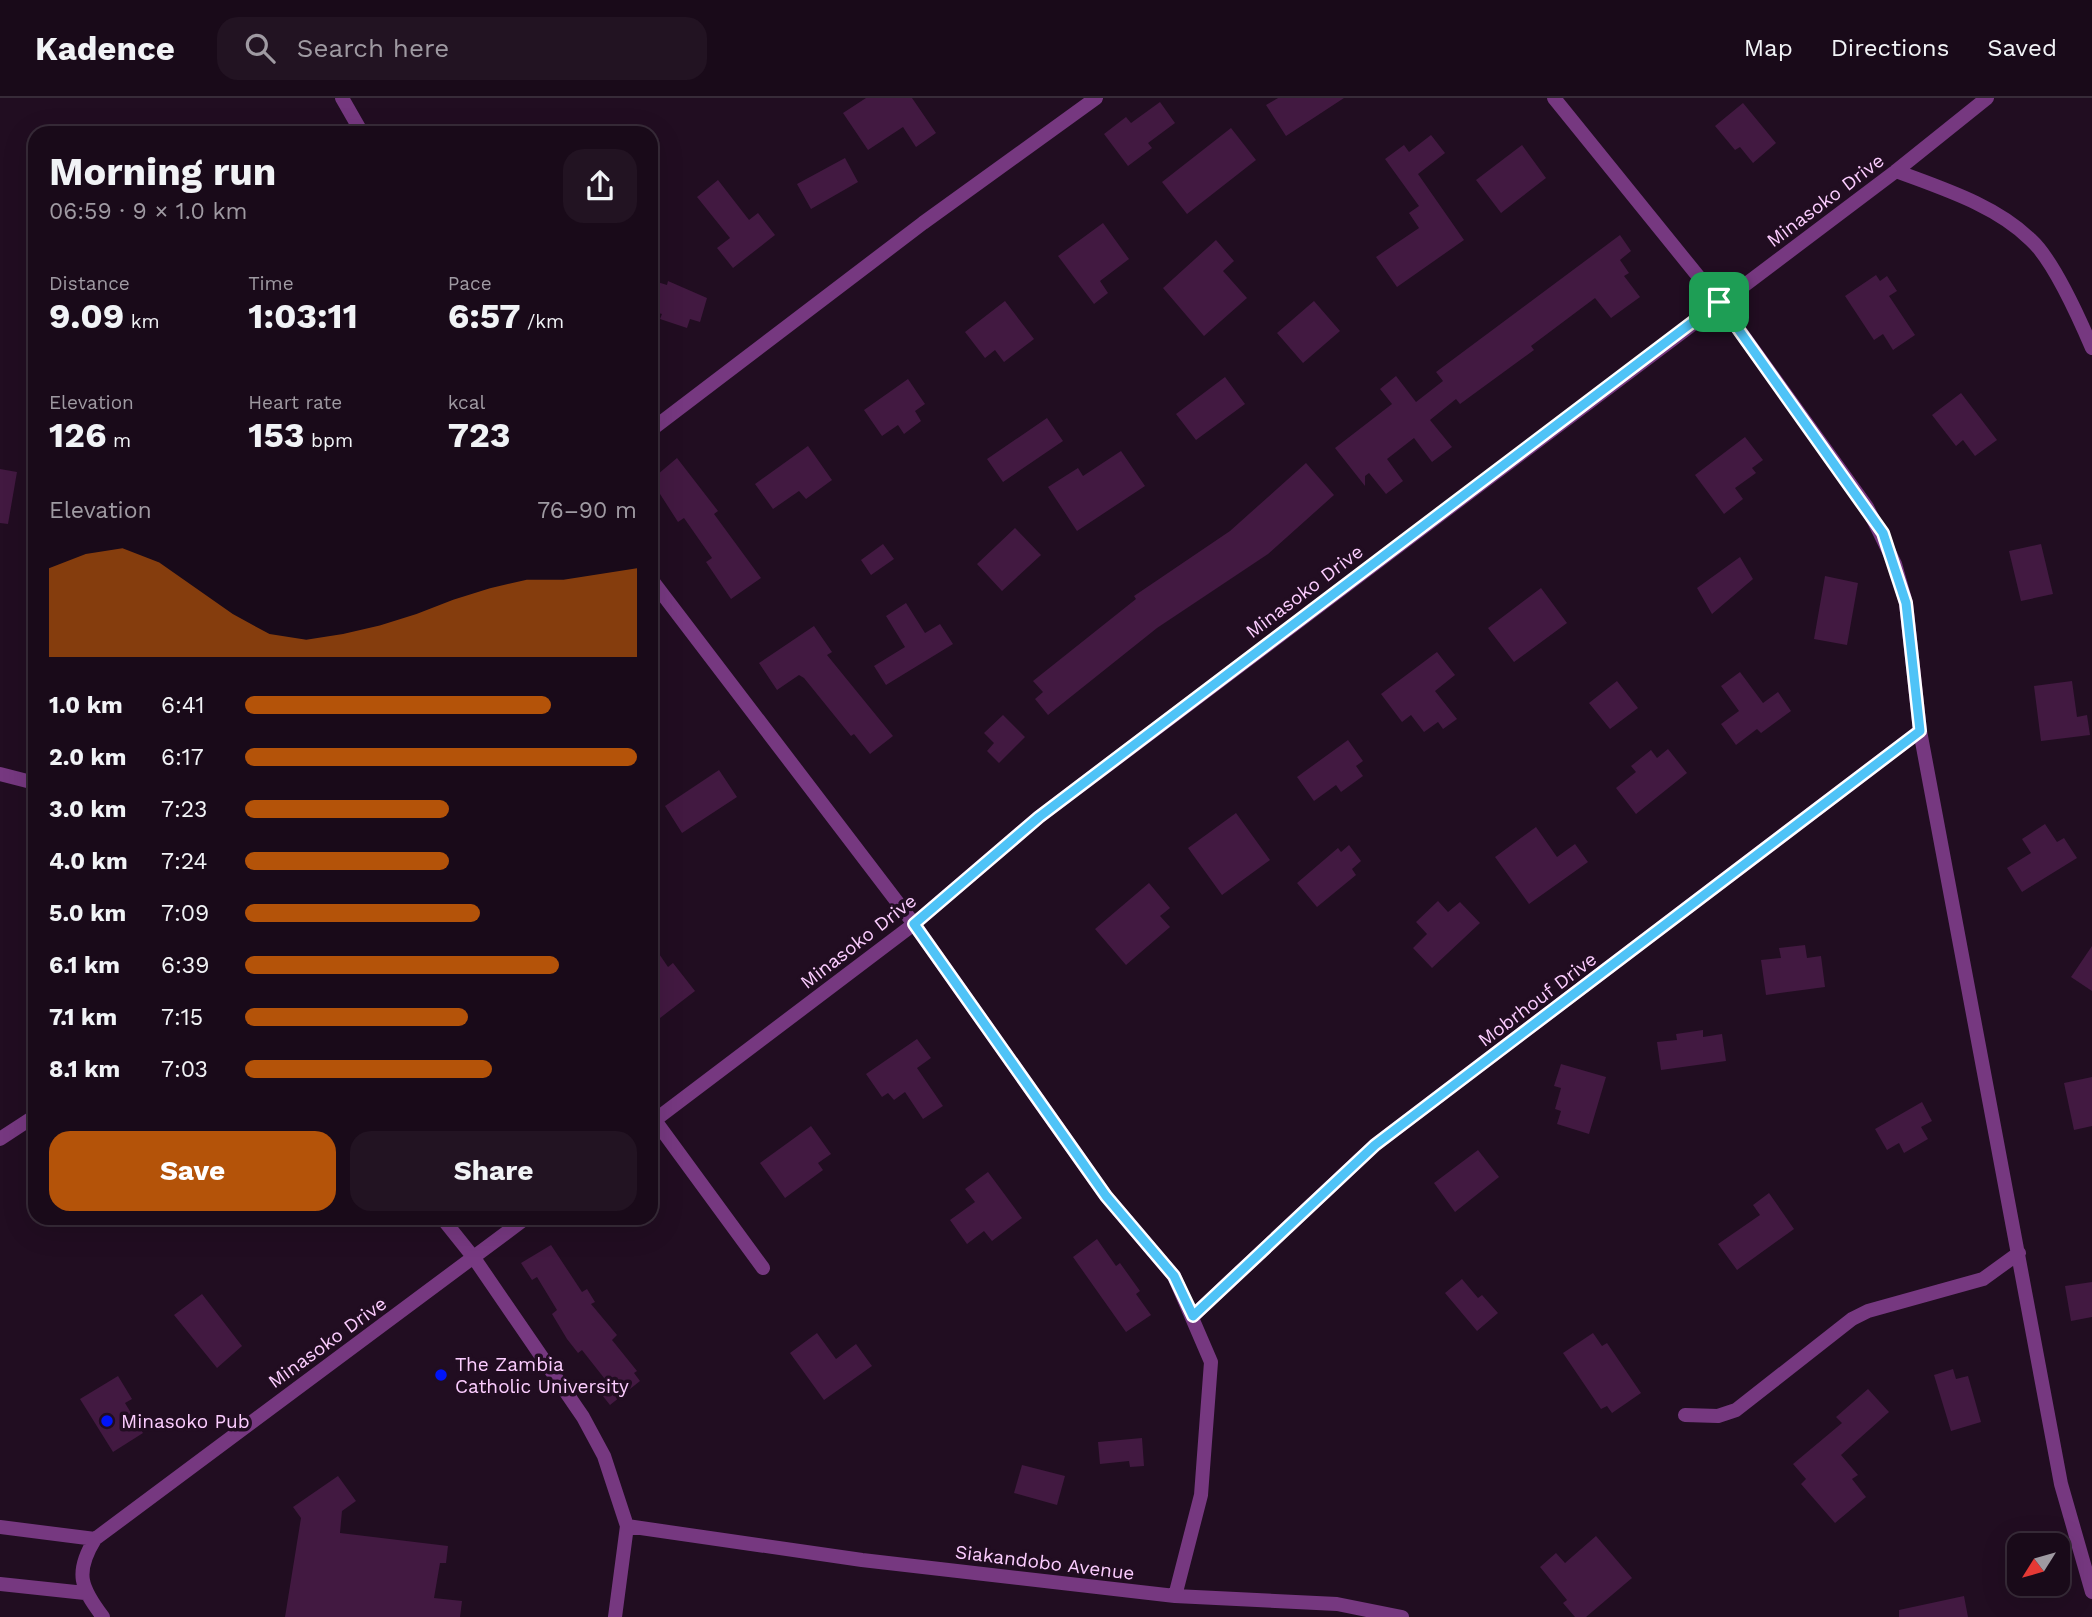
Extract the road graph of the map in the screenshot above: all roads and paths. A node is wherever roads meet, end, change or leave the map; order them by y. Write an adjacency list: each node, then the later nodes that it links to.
1 (342, 98): 5 (street)
2 (1096, 98): 9 (street)
3 (1554, 98): 7 (street)
4 (1987, 98): 6 (street, Minasoko Drive)
5 (358, 126)
6 (1896, 171): 7 (street, Minasoko Drive); 8 (street)
7 (1719, 302): 11 (street); 14 (street, Minasoko Drive)
8 (2092, 348)
9 (658, 425)
10 (658, 588): 14 (street)
11 (1920, 731): 21 (street); 24 (street, Mobrhouf Drive)
12 (0, 774): 13 (street)
13 (28, 781)
14 (914, 924): 15 (street, Minasoko Drive); 24 (street)
15 (658, 1115)
16 (28, 1121): 18 (street)
17 (658, 1127): 23 (street)
18 (0, 1139)
19 (448, 1225): 22 (street)
20 (517, 1225): 22 (street, Minasoko Drive)
21 (2019, 1253): 25 (street); 30 (street)
22 (474, 1258): 26 (street); 28 (street, Minasoko Drive)
23 (763, 1268)
24 (1193, 1316): 32 (street)
25 (1685, 1415)
26 (627, 1526): 32 (street, Siakandobo Avenue); 34 (street)
27 (0, 1527): 28 (street)
28 (95, 1539): 31 (street)
29 (0, 1584): 31 (street)
30 (2092, 1592)
31 (85, 1593): 33 (street)
32 (1175, 1597): 35 (street, Siakandobo Avenue)
33 (103, 1617)
34 (615, 1617)
35 (1402, 1617)

